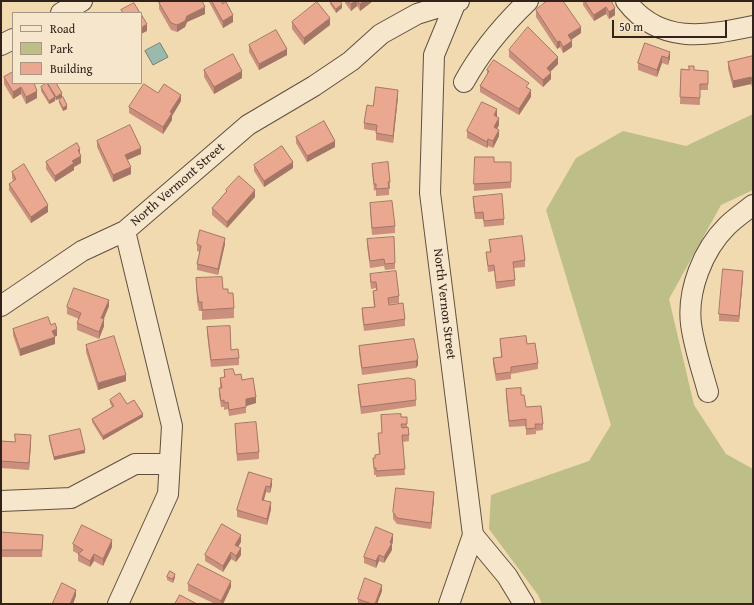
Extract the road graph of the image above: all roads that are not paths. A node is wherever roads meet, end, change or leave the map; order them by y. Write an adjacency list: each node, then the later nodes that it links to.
1 (82, 1): 5 (street)
2 (528, 1): 9 (street)
3 (626, 1): 6 (street)
4 (457, 2): 11 (street, North Vermont Street); 16 (street, North Vernon Street)
5 (62, 12)
6 (753, 26)
7 (12, 40): 8 (street)
8 (1, 45)
9 (464, 82)
10 (753, 205): 13 (street)
11 (125, 231): 12 (street); 14 (street, North Vermont Street)
12 (1, 306)
13 (708, 392)
14 (169, 464): 15 (street); 17 (street, North Vermont Street)
15 (1, 502)
16 (473, 535): 18 (street, North Vernon Street); 19 (street)
17 (118, 604)
18 (449, 604)
19 (524, 604)

